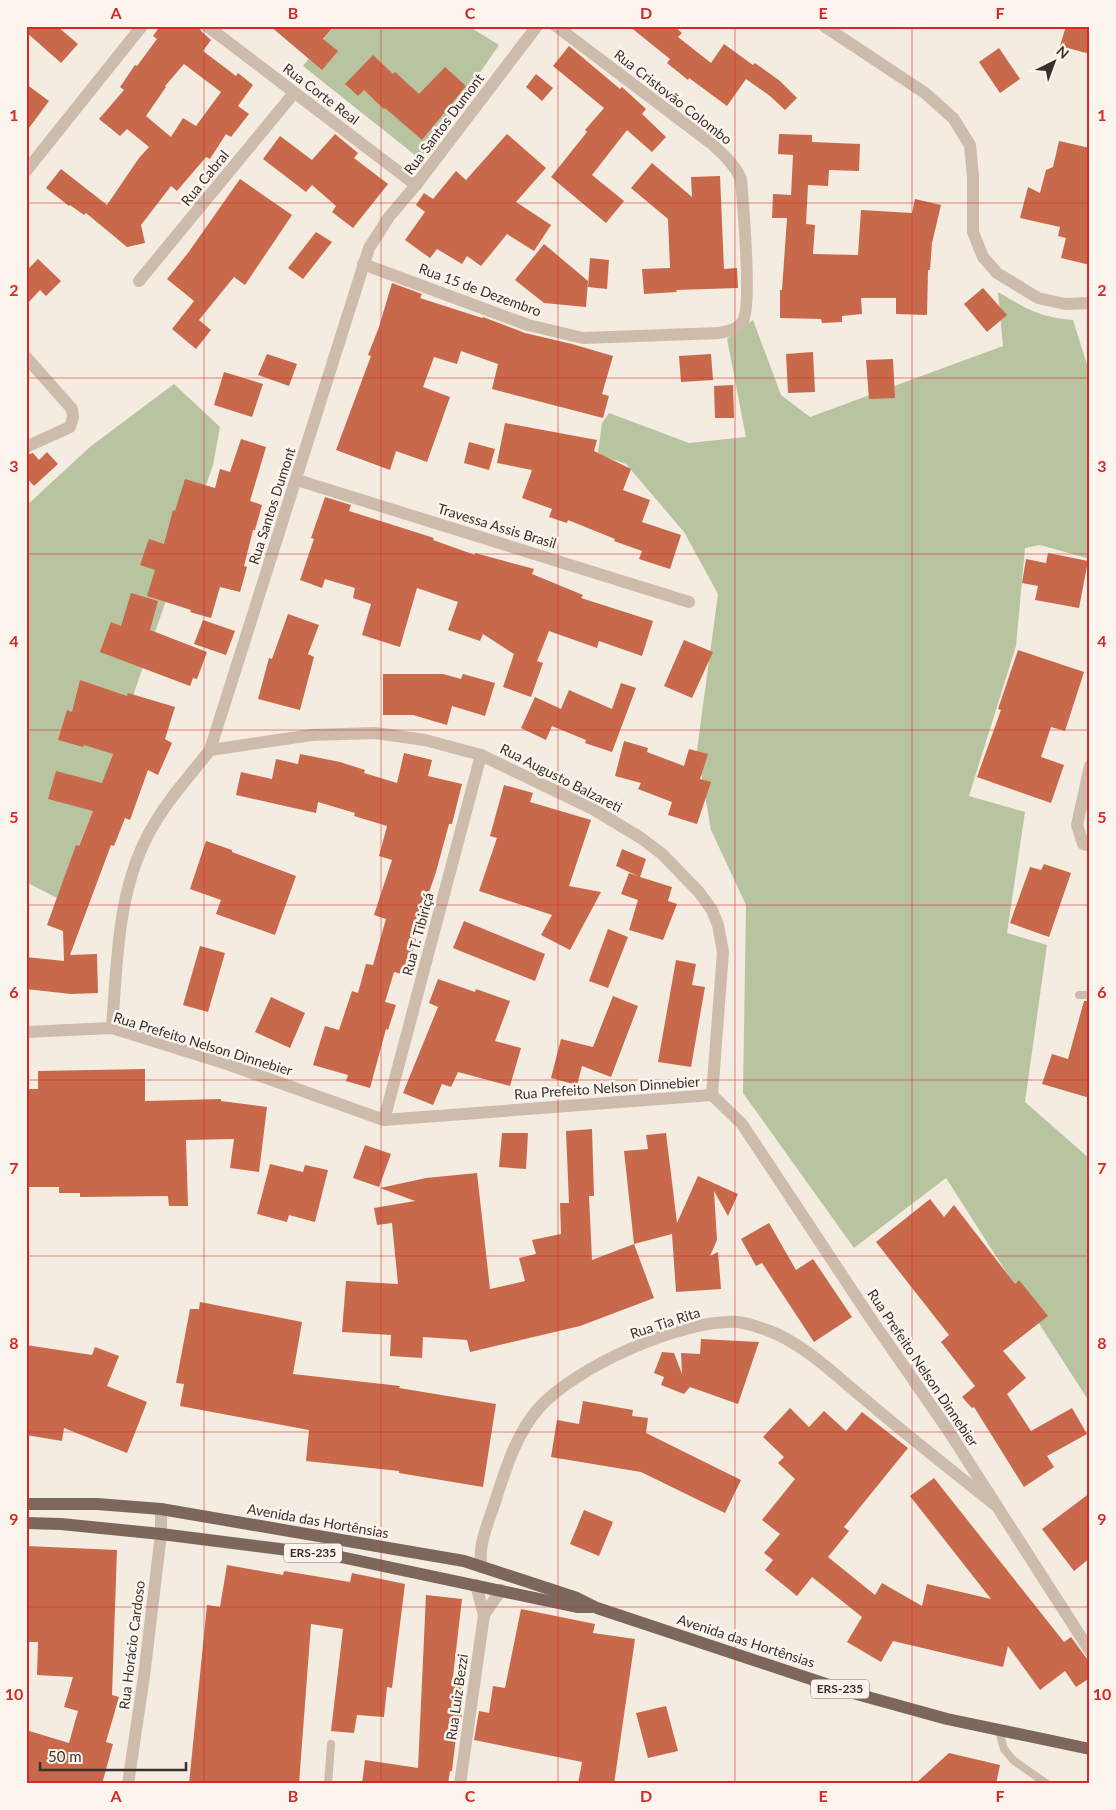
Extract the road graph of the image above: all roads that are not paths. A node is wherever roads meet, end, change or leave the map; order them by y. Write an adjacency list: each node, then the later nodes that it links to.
1 (142, 26): 7 (street)
2 (207, 26): 6 (street, Rua Corte Real)
3 (537, 26): 8 (street, Rua Santos Dumont)
4 (556, 26): 12 (street, Rua Cristovão Colombo)
5 (824, 26): 11 (street)
6 (294, 93): 8 (street, Rua Corte Real); 10 (street, Rua Cabral)
7 (26, 171)
8 (416, 185): 9 (street, Rua Santos Dumont)
9 (363, 264): 12 (street, Rua 15 de Dezembro); 15 (street, Rua Santos Dumont)
10 (139, 281)
11 (1090, 303)
12 (738, 327)
13 (26, 357): 14 (street)
14 (26, 447)
15 (297, 480): 16 (street, Travessa Assis Brasil); 17 (street, Rua Santos Dumont)
16 (689, 602)
17 (210, 750): 18 (street, Rua Augusto Balzareti); 23 (street, Rua Santos Dumont)
18 (481, 755): 25 (street, Rua Augusto Balzareti); 26 (street, Rua T. Tibiriçá)
19 (1090, 766): 20 (street)
20 (1086, 845)
21 (1080, 995): 22 (lane)
22 (1090, 995)
23 (112, 1028): 24 (street, Rua Prefeito Nelson Dinnebier); 26 (street, Rua Prefeito Nelson Dinnebier)
24 (26, 1032)
25 (712, 1095): 26 (street, Rua Prefeito Nelson Dinnebier); 28 (street, Rua Prefeito Nelson Dinnebier)
26 (384, 1120)
27 (26, 1504): 29 (main road, Avenida das Hortênsias / ERS-235)
28 (996, 1505): 32 (street, Rua Tia Rita); 41 (street, Rua Prefeito Nelson Dinnebier)
29 (161, 1509): 31 (street, Rua Horácio Cardoso); 33 (main road, Avenida das Hortênsias / ERS-235)
30 (26, 1524): 31 (main road, Avenida das Hortênsias / ERS-235)
31 (161, 1534): 35 (main road, Avenida das Hortênsias / ERS-235); 45 (street, Rua Horácio Cardoso)
32 (481, 1545): 33 (street, Rua Tia Rita); 34 (street, Rua Tia Rita)
33 (464, 1561): 34 (main road, Avenida das Hortênsias / ERS-235)
34 (481, 1567): 35 (main road); 38 (main road, Avenida das Hortênsias / ERS-235)
35 (441, 1577): 36 (main road, Avenida das Hortênsias / ERS-235)
36 (476, 1585): 37 (main road, Avenida das Hortênsias / ERS-235); 40 (street, Rua Luiz Bezzi)
37 (501, 1590): 38 (main road); 39 (main road, Avenida das Hortênsias / ERS-235); 40 (street, Rua Luiz Bezzi)
38 (562, 1593): 39 (main road, Avenida das Hortênsias / ERS-235)
39 (597, 1608): 42 (main road, Avenida das Hortênsias / ERS-235)
40 (484, 1615): 47 (street, Rua Luiz Bezzi)
41 (1090, 1651)
42 (999, 1731): 44 (main road, Avenida das Hortênsias / ERS-235); 48 (lane)
43 (331, 1744): 46 (lane)
44 (1090, 1749)
45 (128, 1784)
46 (328, 1784)
47 (460, 1784)
48 (1047, 1784)

